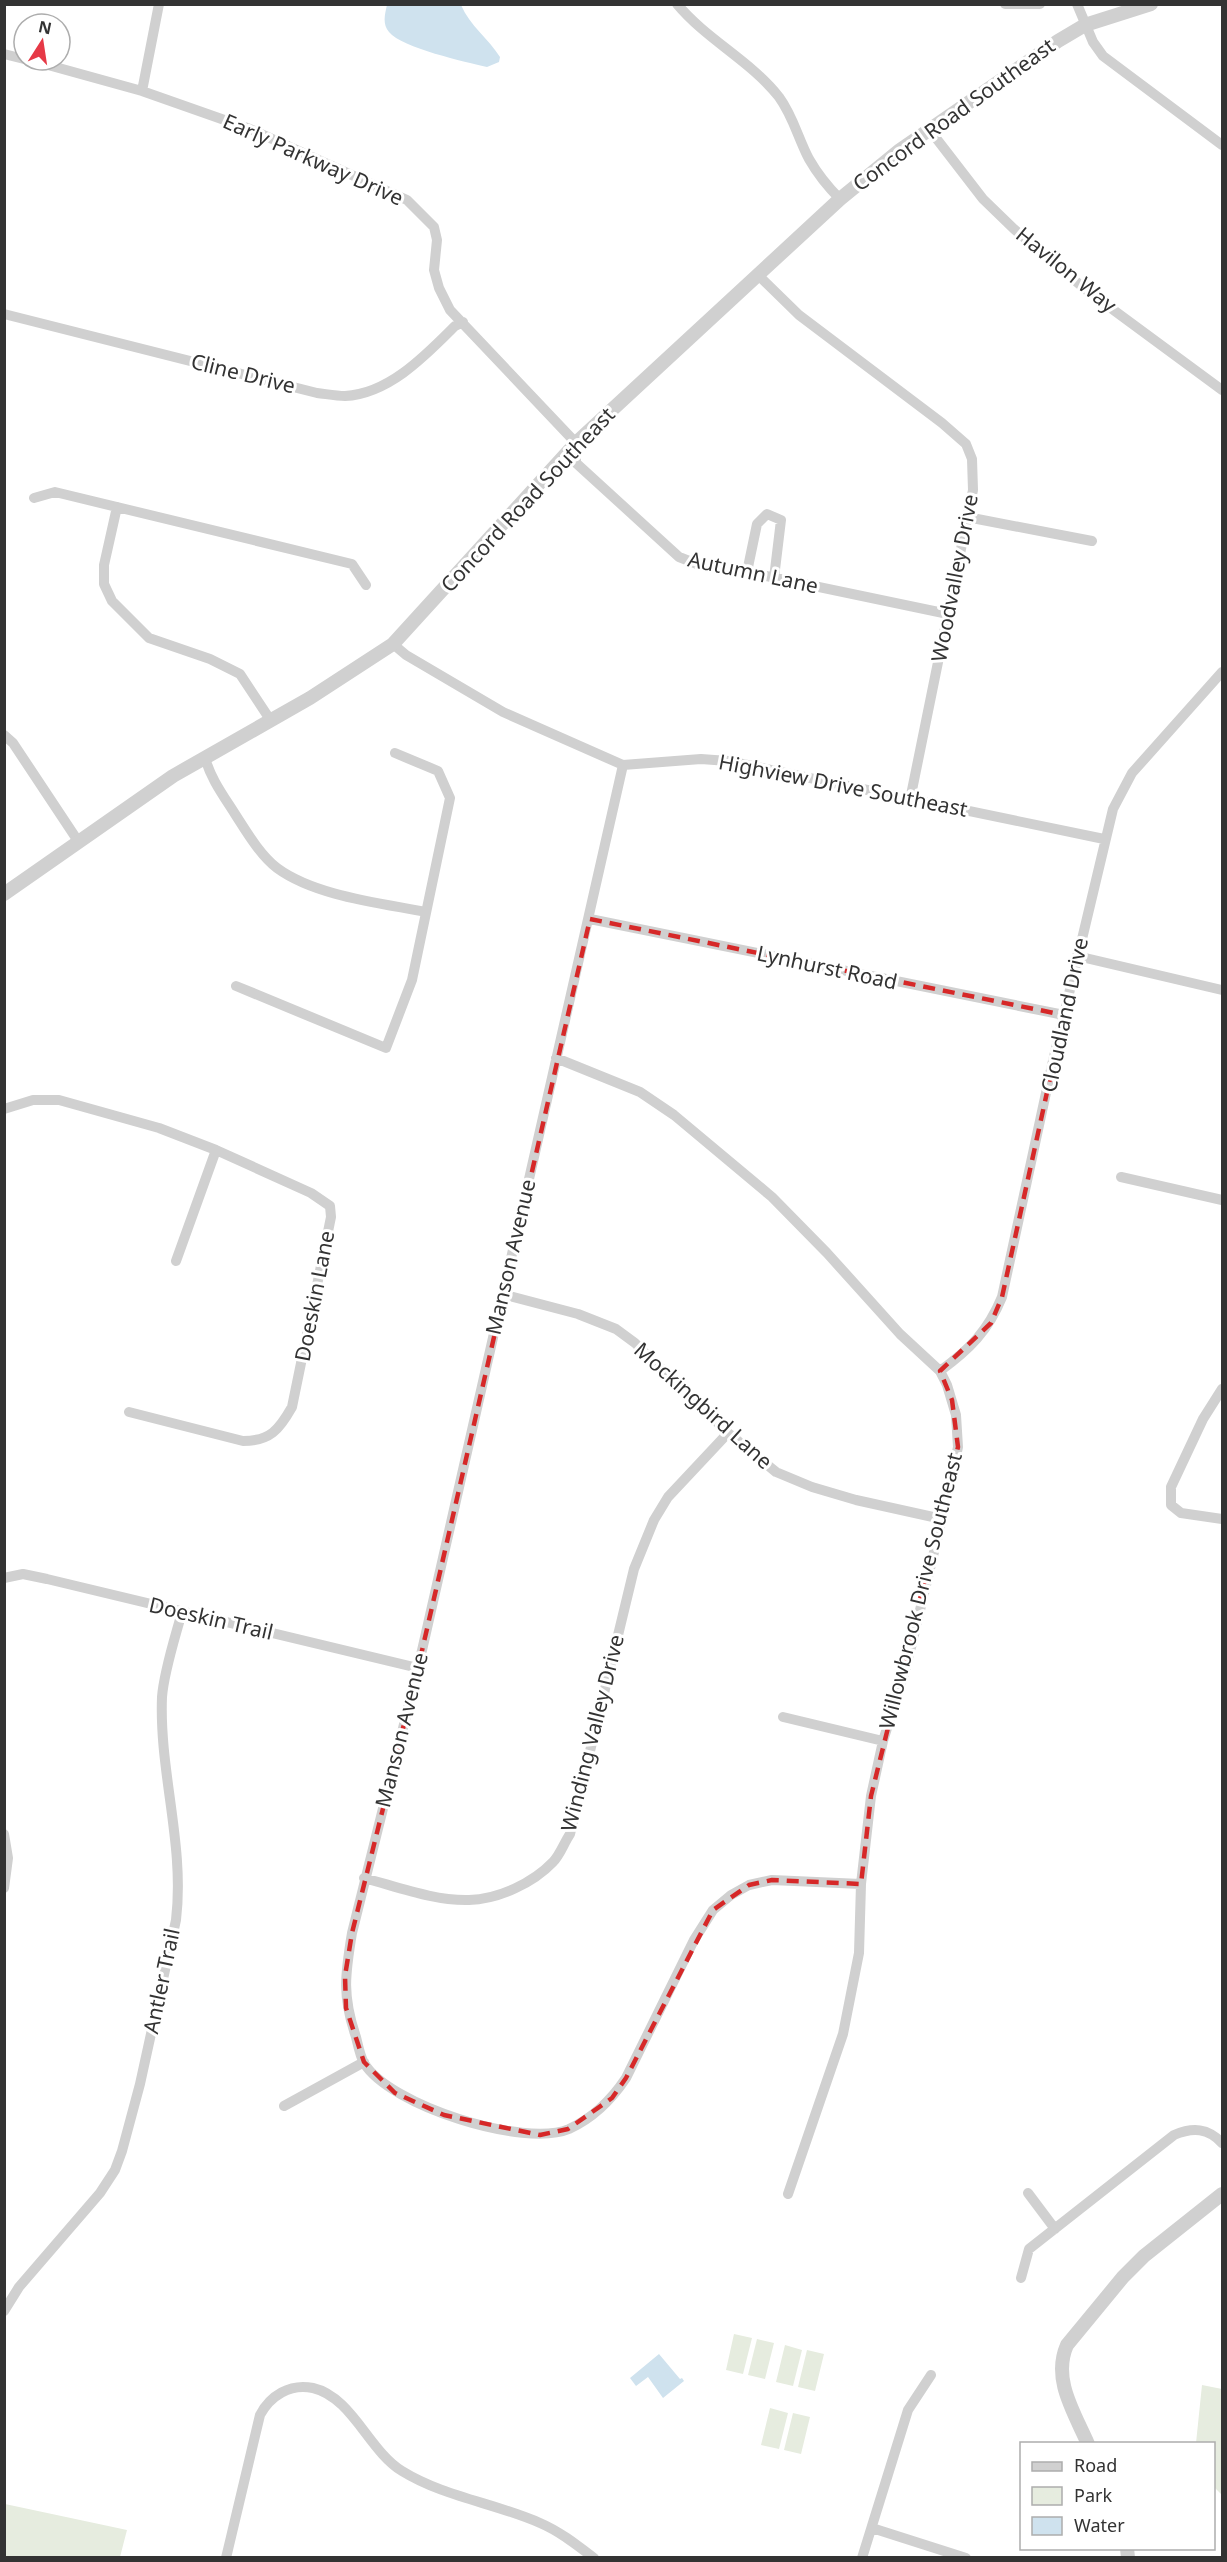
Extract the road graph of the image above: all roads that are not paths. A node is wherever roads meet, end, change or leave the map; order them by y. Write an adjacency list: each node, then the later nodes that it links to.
1 (159, 4): 9 (street)
2 (677, 4): 12 (street)
3 (1005, 4): 4 (street)
4 (1040, 4)
5 (1077, 4): 7 (street)
6 (1151, 4): 7 (street, Concord Road Southeast)
7 (1085, 25): 10 (street, Concord Road Southeast); 11 (street)
8 (72, 72): 9 (street, Early Parkway Drive)
9 (142, 91): 15 (street, Early Parkway Drive)
10 (929, 129): 12 (street, Concord Road Southeast); 16 (street, Havilon Way)
11 (1222, 145)
12 (840, 199): 13 (street, Concord Road Southeast)
13 (757, 274): 17 (street, Concord Road Southeast); 20 (street, Woodvalley Drive)
14 (4, 314): 15 (street, Cline Drive)
15 (463, 322): 17 (street, Early Parkway Drive)
16 (1222, 390)
17 (576, 442): 22 (street, Autumn Lane); 26 (street, Concord Road Southeast)
18 (34, 498): 19 (street)
19 (117, 507): 24 (street); 28 (street)
20 (967, 516): 21 (street); 25 (street, Woodvalley Drive)
21 (1092, 541)
22 (747, 572): 23 (street, Autumn Lane); 23 (street)
23 (774, 578): 25 (street, Autumn Lane)
24 (366, 585)
25 (948, 614): 33 (street, Woodvalley Drive)
26 (393, 644): 28 (street, Concord Road Southeast); 32 (street, Highview Drive Southeast)
27 (1222, 672): 34 (street, Cloudland Drive)
28 (271, 721): 31 (street, Concord Road Southeast)
29 (4, 735): 35 (street)
30 (395, 753): 37 (street)
31 (205, 758): 35 (street, Concord Road Southeast); 37 (street)
32 (623, 765): 33 (street, Highview Drive Southeast); 38 (street, Manson Avenue)
33 (910, 800): 34 (street, Highview Drive Southeast)
34 (1104, 839): 39 (street, Cloudland Drive)
35 (78, 841): 36 (street, Concord Road Southeast)
36 (4, 894)
37 (426, 912): 40 (street)
38 (590, 919): 42 (street, Lynhurst Road); 43 (street, Manson Avenue)
39 (1077, 956): 41 (street); 42 (street, Cloudland Drive)
40 (236, 986)
41 (1222, 990)
42 (1064, 1015): 50 (street, Cloudland Drive)
43 (556, 1058): 49 (street, Manson Avenue); 50 (street, Willowbrook Drive Southeast)
44 (4, 1109): 45 (street, Doeskin Lane)
45 (216, 1150): 48 (street); 52 (street, Doeskin Lane)
46 (1121, 1177): 47 (street)
47 (1222, 1200)
48 (176, 1261)
49 (502, 1294): 53 (street, Mockingbird Lane); 58 (street, Manson Avenue)
50 (940, 1371): 54 (street, Willowbrook Drive Southeast)
51 (1222, 1389): 55 (street)
52 (129, 1412)
53 (728, 1433): 54 (street, Mockingbird Lane); 62 (street, Winding Valley Drive)
54 (942, 1519): 60 (street, Willowbrook Drive Southeast)
55 (1222, 1520)
56 (4, 1578): 57 (street, Doeskin Trail)
57 (182, 1612): 58 (street, Doeskin Trail); 73 (street, Antler Trail)
58 (418, 1668): 62 (street, Manson Avenue)
59 (783, 1717): 60 (street)
60 (883, 1741): 63 (street, Willowbrook Drive Southeast)
61 (4, 1834): 64 (street)
62 (364, 1878): 65 (street, Manson Avenue)
63 (861, 1884): 65 (street, Manson Avenue); 69 (street, Willowbrook Drive Southeast)
64 (4, 1888)
65 (364, 2062): 66 (street)
66 (284, 2106)
67 (1222, 2143): 71 (street)
68 (1028, 2193): 71 (street)
69 (788, 2194)
70 (1221, 2198): 75 (street)
71 (1055, 2229): 72 (street)
72 (1021, 2278)
73 (4, 2311)
74 (931, 2375): 76 (street)
75 (1087, 2442)
76 (872, 2528): 79 (street); 80 (street)
77 (225, 2558): 78 (street)
78 (594, 2558)
79 (862, 2558)
80 (966, 2558)

